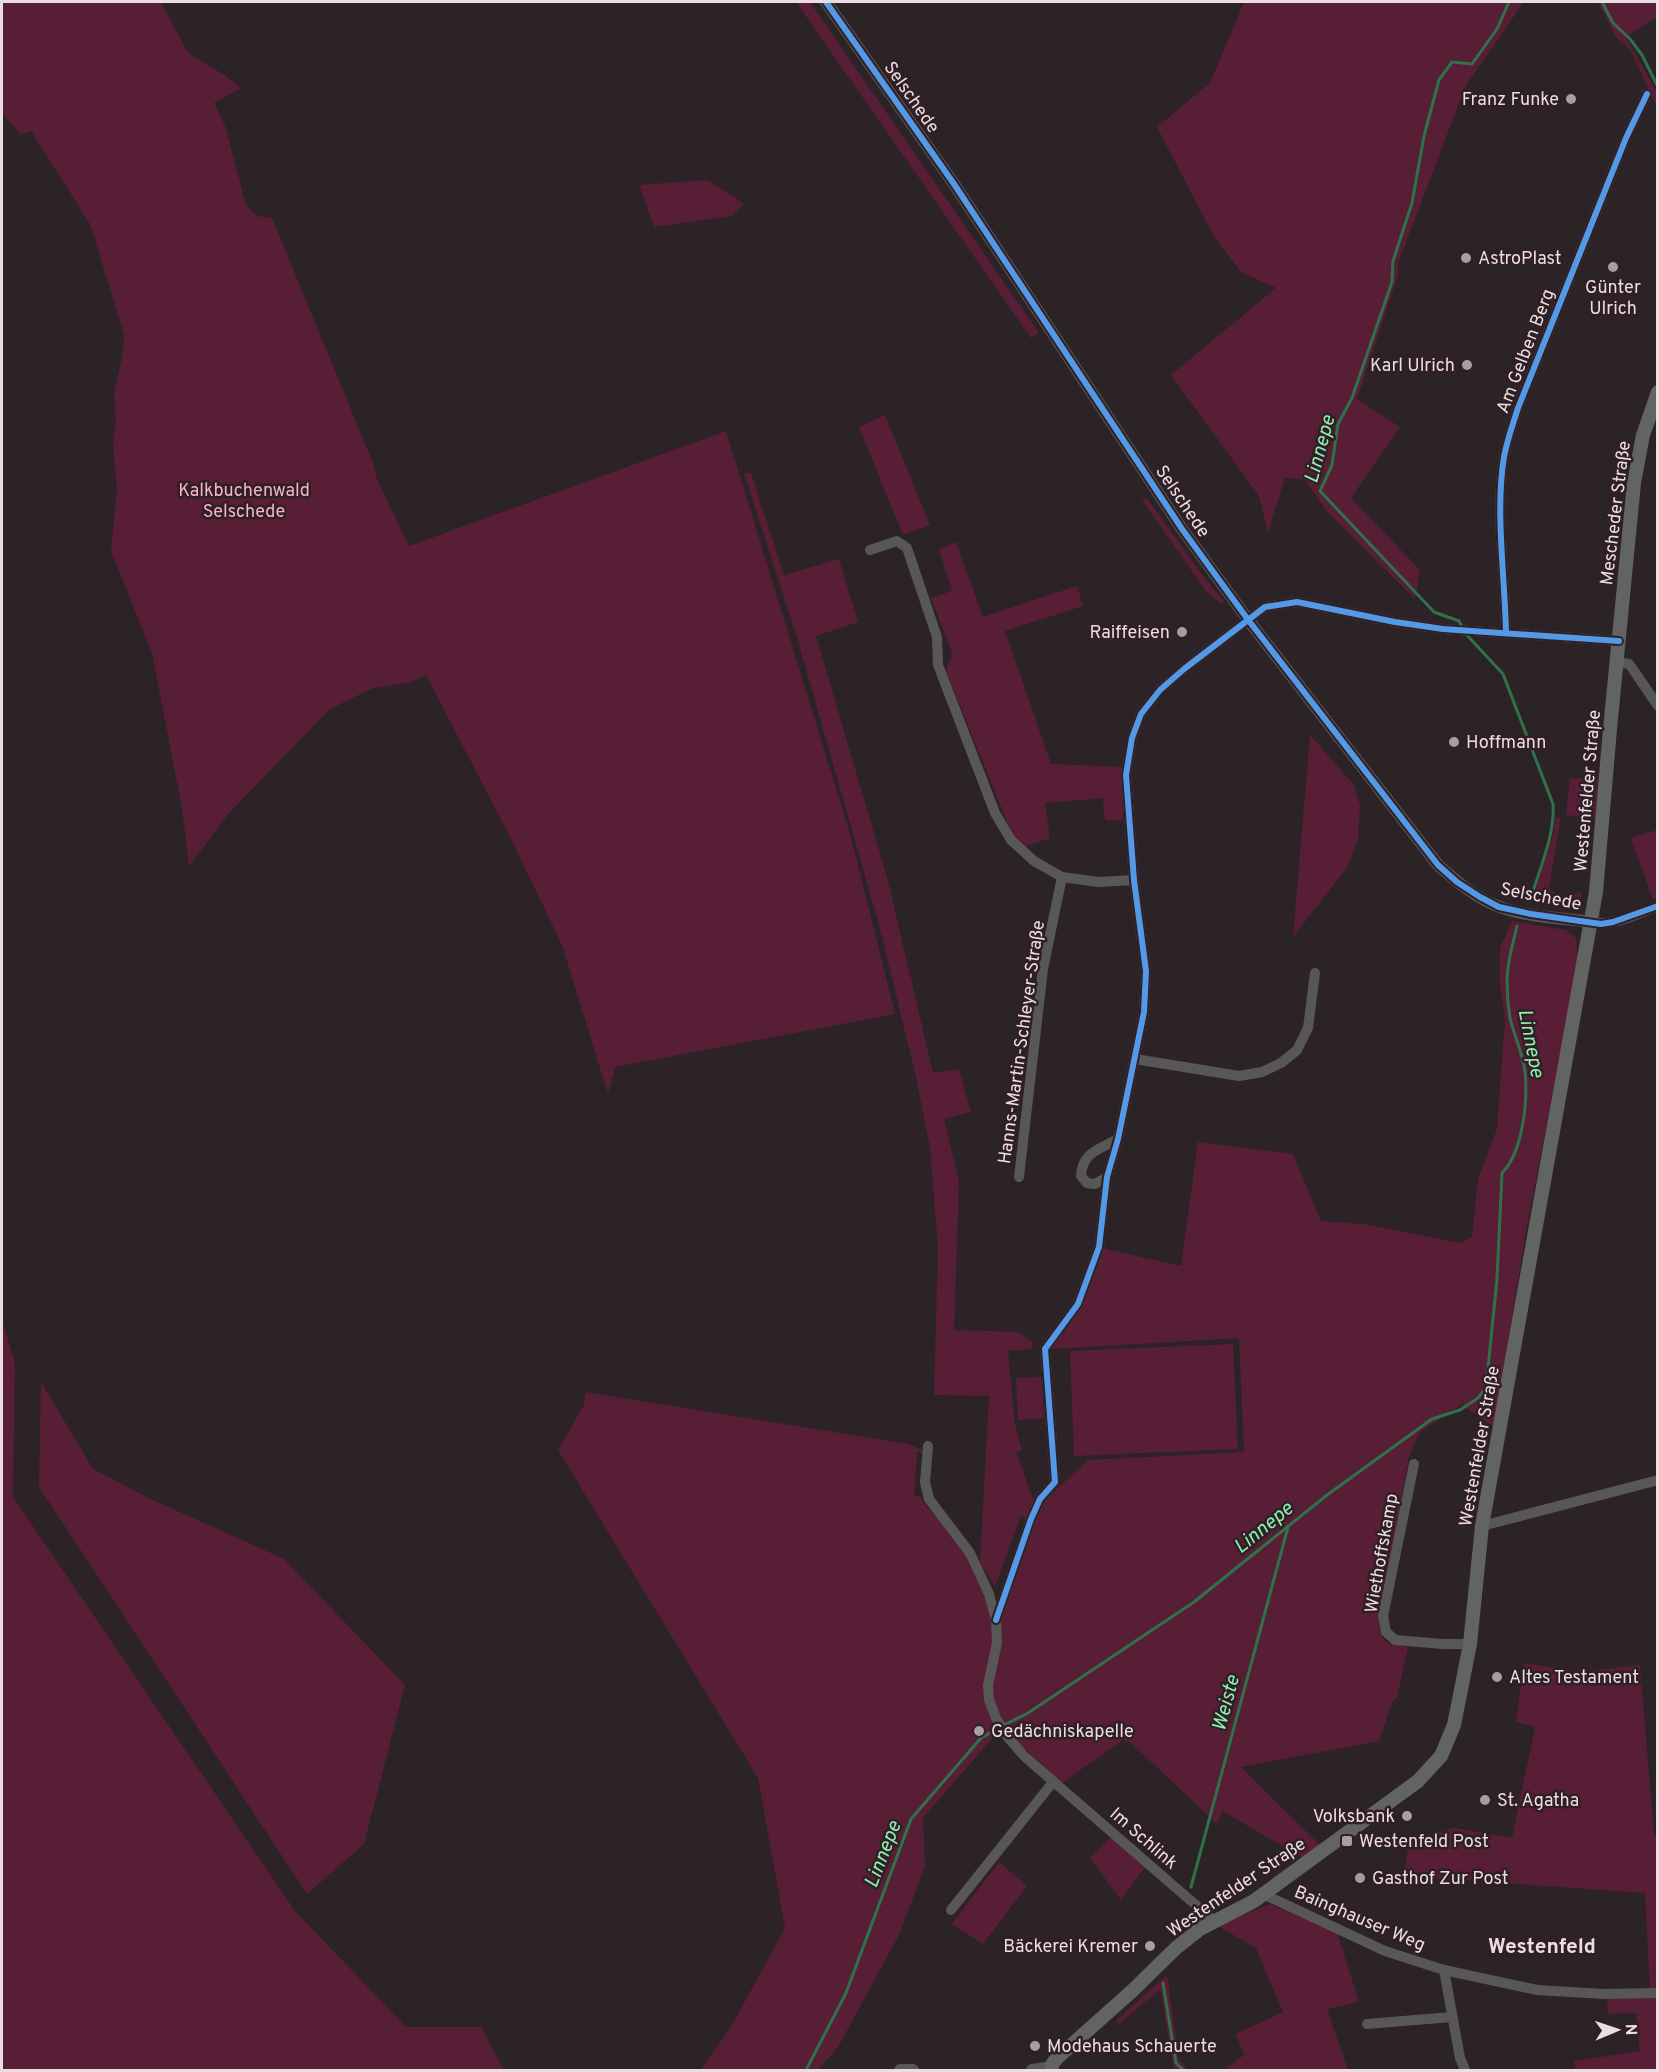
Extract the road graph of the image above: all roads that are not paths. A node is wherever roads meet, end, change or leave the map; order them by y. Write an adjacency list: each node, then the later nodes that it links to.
1 (826, 2): 5 (street, Selschede)
2 (1647, 94): 6 (street, Am Gelben Berg)
3 (1658, 392): 7 (main road, Mescheder Straße)
4 (870, 550): 10 (street)
5 (1249, 621): 6 (street); 11 (street); 13 (street, Selschede)
6 (1506, 633): 7 (street)
7 (1619, 641): 8 (main road, Westenfelder Straße)
8 (1617, 662): 9 (street); 13 (main road, Westenfelder Straße)
9 (1658, 706)
10 (1062, 877): 11 (street); 17 (street, Hanns-Martin-Schleyer-Straße)
11 (1134, 880): 15 (street)
12 (1658, 906): 13 (street)
13 (1592, 922): 22 (main road, Westenfelder Straße)
14 (1315, 973): 15 (street)
15 (1135, 1059): 16 (street)
16 (1118, 1139): 18 (street); 18 (street)
17 (1019, 1177)
18 (1107, 1177): 23 (street)
19 (928, 1446): 23 (street, Im Schlink)
20 (1414, 1464): 24 (street, Wiethoffskamp)
21 (1658, 1480): 22 (street)
22 (1482, 1526): 24 (main road, Westenfelder Straße)
23 (996, 1620): 25 (street, Im Schlink)
24 (1470, 1644): 26 (main road, Westenfelder Straße)
25 (1053, 1782): 27 (street); 28 (street, Im Schlink)
26 (1263, 1894): 28 (main road, Westenfelder Straße); 29 (street, Bainghauser Weg)
27 (951, 1910)
28 (1213, 1920): 33 (main road, Westenfelder Straße)
29 (1444, 1970): 30 (street, Bainghauser Weg); 31 (street)
30 (1658, 1992)
31 (1452, 2017): 32 (street); 37 (street)
32 (1367, 2024)
33 (1052, 2069): 36 (street)
34 (900, 2070): 35 (street)
35 (913, 2070)
36 (1032, 2070)
37 (1465, 2070)

